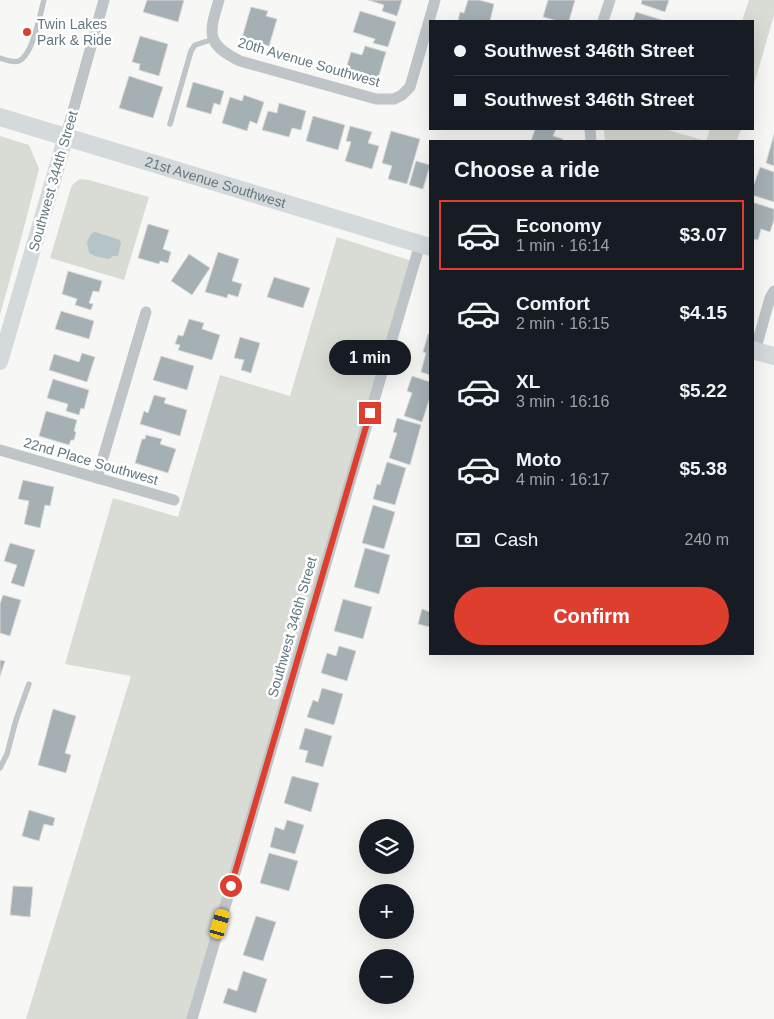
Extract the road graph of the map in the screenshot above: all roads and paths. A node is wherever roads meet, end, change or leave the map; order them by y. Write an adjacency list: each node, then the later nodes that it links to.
1 (44, 0): 10 (lane)
2 (104, 0): 13 (street, Southwest 344th Street)
3 (219, 0): 9 (street)
4 (435, 0): 6 (street, 20th Avenue Southwest)
5 (610, 0): 7 (street)
6 (429, 20)
7 (603, 20)
8 (429, 21): 9 (street, 20th Avenue Southwest)
9 (216, 43): 12 (lane)
10 (0, 58)
11 (0, 117): 13 (main road, 21st Avenue Southwest)
12 (170, 124)
13 (66, 136): 14 (main road, 21st Avenue Southwest); 19 (street, Southwest 344th Street)
14 (425, 245): 25 (street, Southwest 346th Street)
15 (774, 291): 17 (street)
16 (146, 312): 21 (street)
17 (754, 350): 18 (main road)
18 (774, 356)
19 (0, 362)
20 (0, 450): 21 (street, 22nd Place Southwest)
21 (97, 478): 22 (street, 22nd Place Southwest)
22 (174, 500)
23 (29, 684): 24 (lane)
24 (0, 768)
25 (192, 1019)

